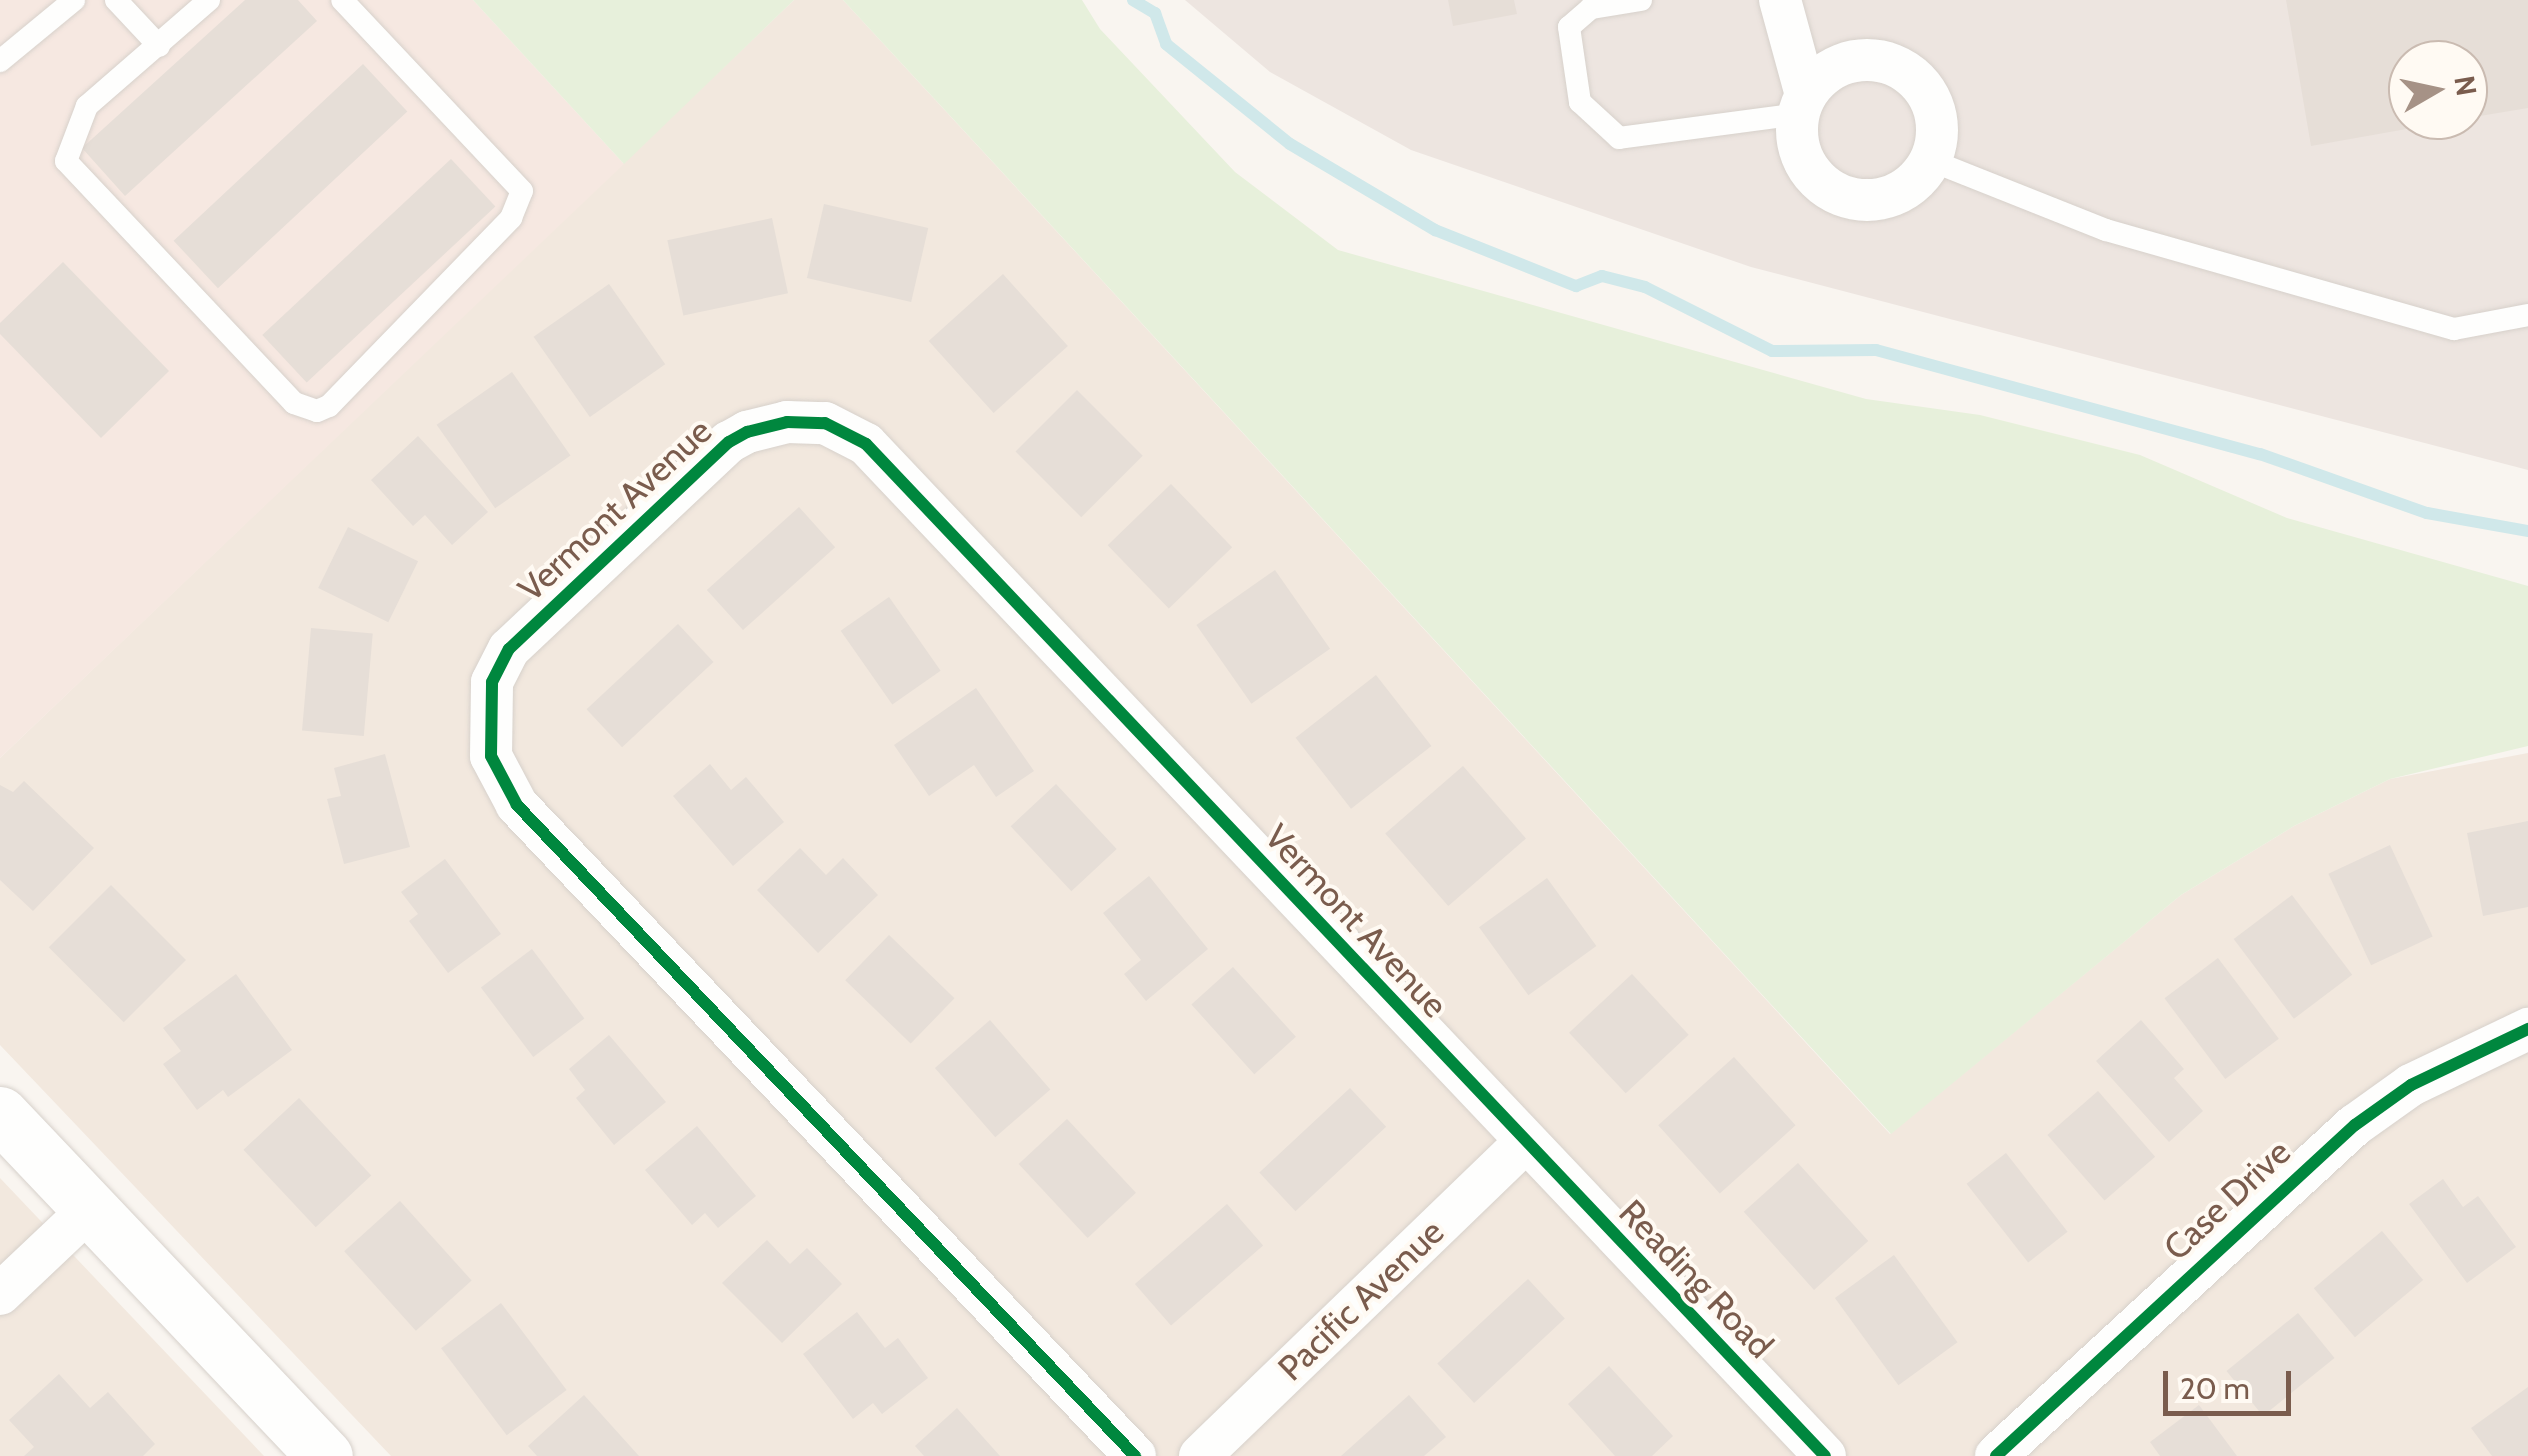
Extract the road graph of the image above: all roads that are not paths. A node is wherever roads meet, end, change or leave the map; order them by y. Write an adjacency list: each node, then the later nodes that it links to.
1 (74, 0): 8 (lane)
2 (116, 0): 7 (lane)
3 (209, 0): 7 (lane)
4 (342, 0): 7 (lane)
5 (1641, 0): 9 (lane)
6 (1780, 0): 9 (street)
7 (159, 46)
8 (0, 61)
9 (1802, 104): 10 (street); 10 (street)
10 (1930, 160): 11 (lane)
11 (2528, 315)
12 (2528, 1028): 21 (street, Case Drive)
13 (0, 1114): 15 (main road)
14 (1523, 1144): 18 (street, Vermont Avenue); 19 (street, Pacific Avenue); 20 (street, Reading Road)
15 (90, 1208): 16 (street); 17 (main road)
16 (0, 1294)
17 (325, 1456)
18 (1135, 1456)
19 (1200, 1456)
20 (1825, 1456)
21 (1996, 1456)

